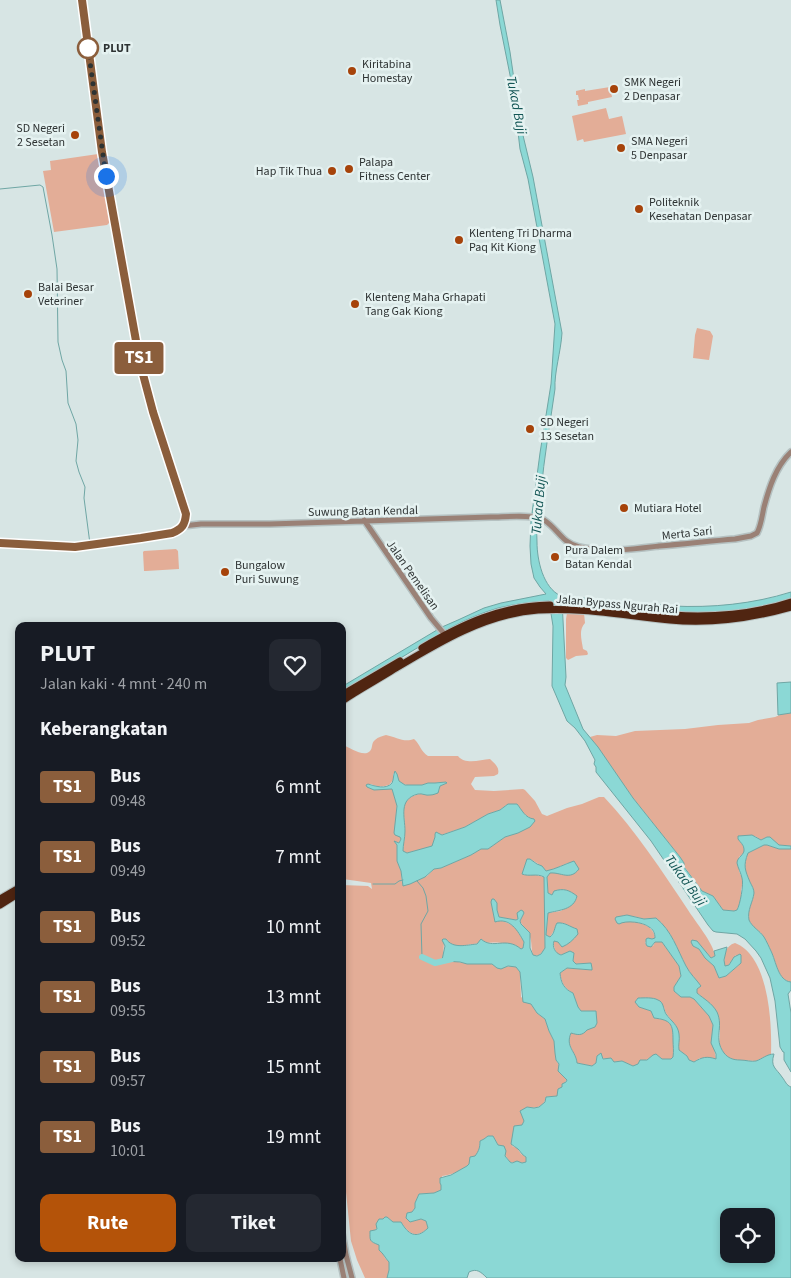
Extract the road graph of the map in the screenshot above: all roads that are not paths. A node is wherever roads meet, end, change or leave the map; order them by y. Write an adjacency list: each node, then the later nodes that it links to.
1 (82, 0): 3 (main road)
2 (791, 452): 4 (street, Merta Sari)
3 (186, 514): 6 (street); 7 (main road)
4 (539, 518): 5 (street, Suwung Batan Kendal)
5 (364, 520): 6 (street, Suwung Batan Kendal); 12 (street, Jalan Pemelisan)
6 (196, 524): 7 (street, Suwung Batan Kendal)
7 (183, 526): 8 (main road)
8 (0, 543)
9 (791, 602): 10 (highway, Jalan Bypass Ngurah Rai)
10 (568, 607): 11 (highway, Jalan Bypass Ngurah Rai); 12 (highway, Jalan Bypass Ngurah Rai)
11 (791, 607)
12 (446, 635): 13 (highway, Jalan Bypass Ngurah Rai); 14 (highway, Jalan Bypass Ngurah Rai)
13 (346, 693)
14 (346, 699)
15 (15, 890): 17 (highway)
16 (15, 896): 18 (highway)
17 (0, 898)
18 (0, 905)
19 (346, 1255): 22 (street)
20 (341, 1262): 21 (street)
21 (344, 1278)
22 (352, 1278)

